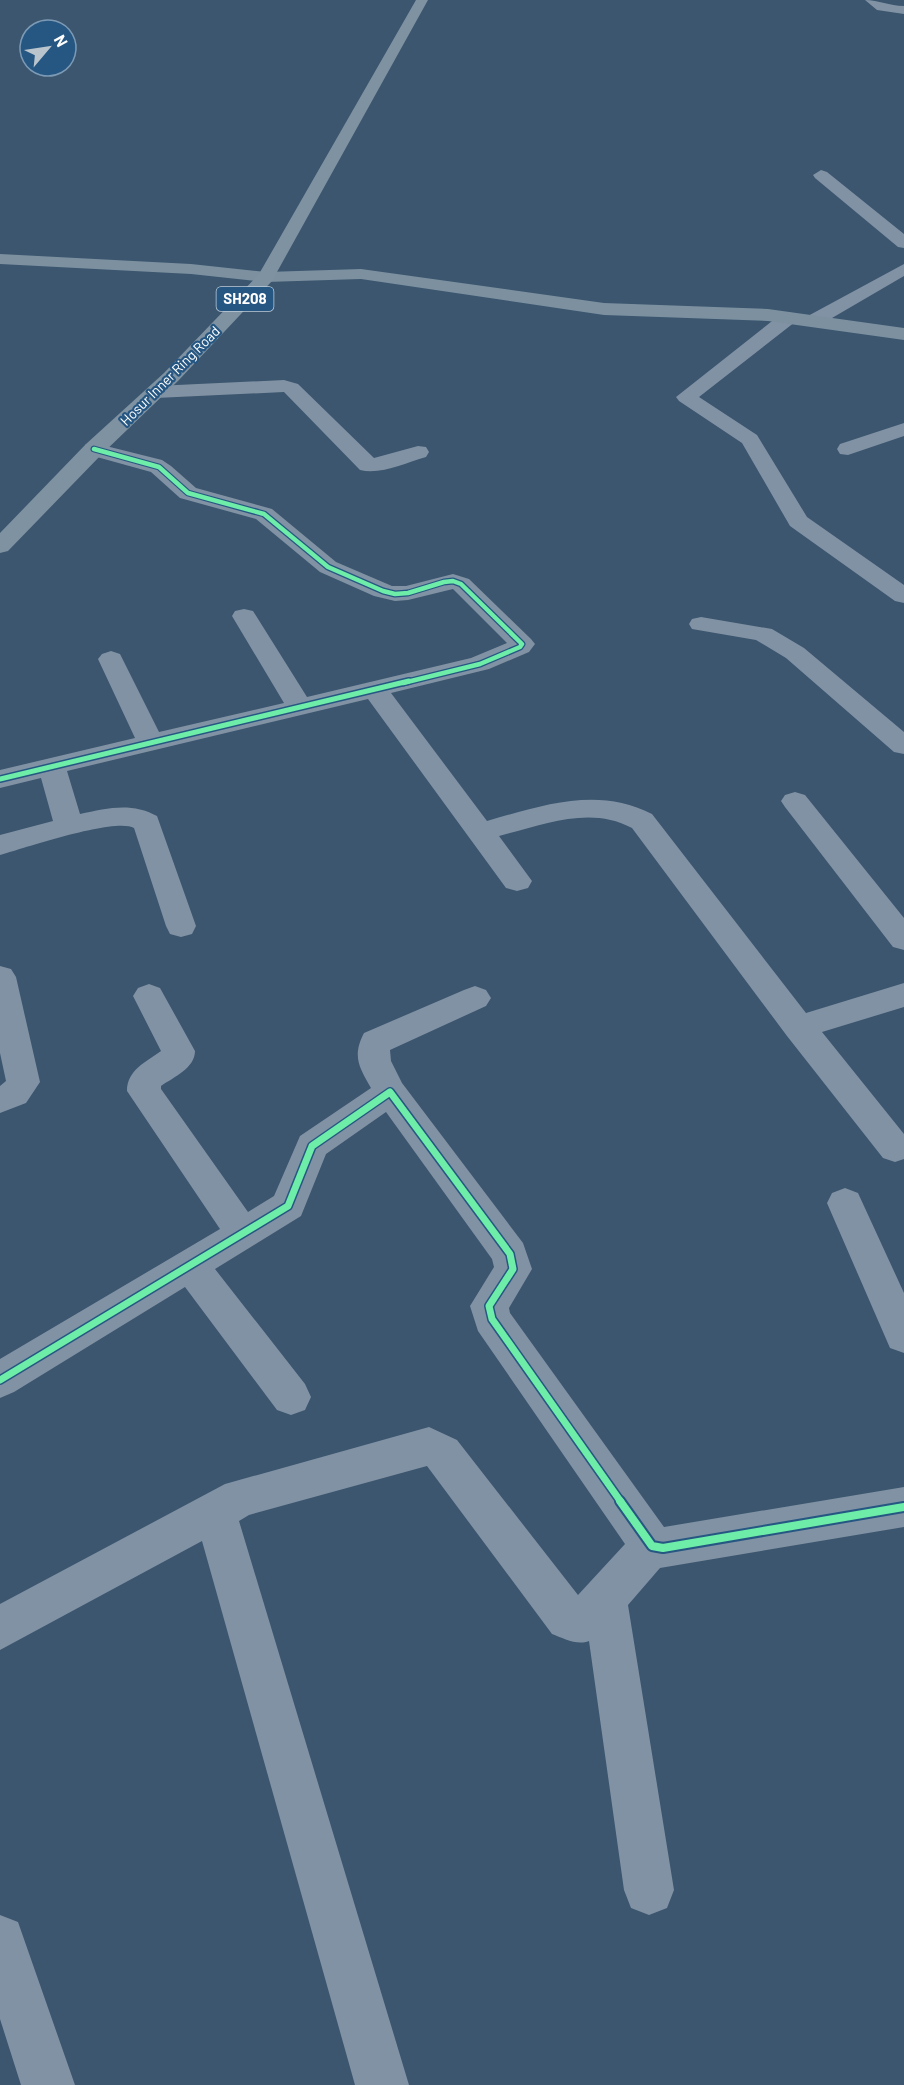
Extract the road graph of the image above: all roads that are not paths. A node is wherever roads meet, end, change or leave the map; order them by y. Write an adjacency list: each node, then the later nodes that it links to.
1 (422, 0): 8 (main road, Hosur Inner Ring Road / SH208)
2 (872, 0): 3 (street)
3 (904, 10)
4 (821, 175): 5 (street)
5 (904, 243)
6 (0, 259): 8 (street)
7 (904, 269): 10 (street)
8 (266, 277): 9 (street); 12 (main road, Hosur Inner Ring Road / SH208)
9 (788, 318): 10 (street); 18 (street)
10 (813, 321): 11 (street)
11 (904, 334)
12 (156, 392): 14 (main road, Hosur Inner Ring Road / SH208); 16 (street)
13 (904, 429): 15 (street)
14 (94, 449): 17 (main road, Hosur Inner Ring Road / SH208); 22 (street)
15 (848, 449)
16 (418, 452)
17 (0, 546)
18 (904, 596)
19 (244, 616): 23 (street)
20 (701, 624): 25 (street)
21 (111, 659): 24 (street)
22 (374, 689): 23 (street); 30 (street)
23 (300, 707): 24 (street)
24 (151, 742): 26 (street)
25 (904, 746)
26 (52, 766): 27 (street); 29 (street)
27 (0, 779)
28 (795, 801): 34 (street)
29 (69, 826): 31 (street); 33 (street)
30 (480, 832): 32 (street); 39 (street)
31 (0, 845)
32 (516, 881)
33 (181, 926)
34 (904, 939)
35 (0, 977): 41 (street)
36 (904, 995): 39 (street)
37 (149, 996): 44 (street)
38 (475, 998): 40 (street)
39 (799, 1027): 42 (street)
40 (390, 1092): 44 (street); 51 (street)
41 (0, 1100)
42 (895, 1148)
43 (845, 1203): 46 (street)
44 (243, 1233): 45 (street)
45 (190, 1265): 47 (street); 48 (street)
46 (904, 1336)
47 (4, 1369)
48 (291, 1397)
49 (904, 1508): 51 (street)
50 (215, 1511): 52 (street); 53 (street); 57 (street)
51 (652, 1546): 52 (street)
52 (605, 1598): 54 (street)
53 (0, 1628)
54 (649, 1890)
55 (0, 1940): 56 (street)
56 (48, 2085)
57 (382, 2085)

